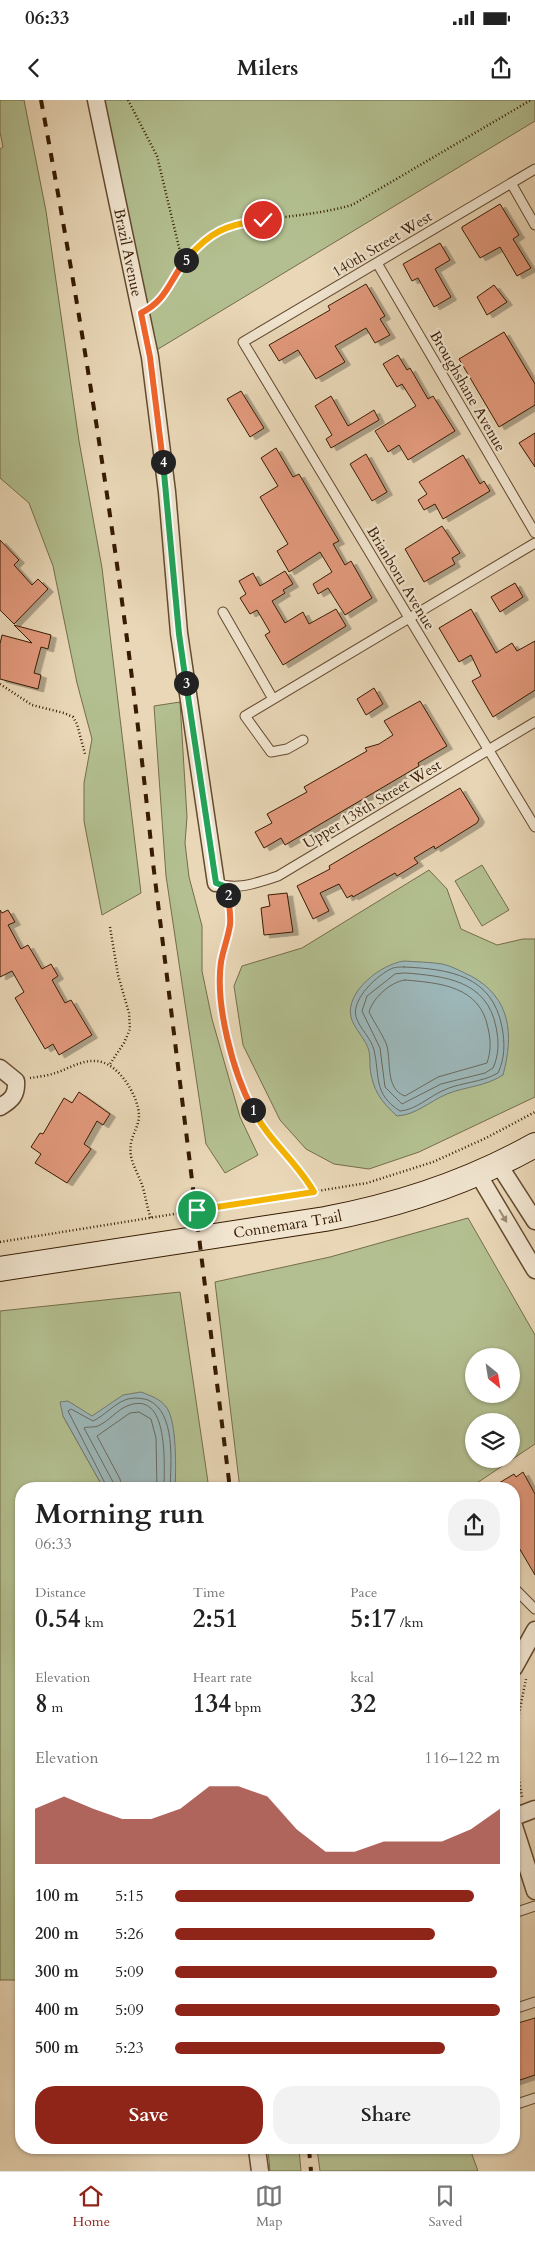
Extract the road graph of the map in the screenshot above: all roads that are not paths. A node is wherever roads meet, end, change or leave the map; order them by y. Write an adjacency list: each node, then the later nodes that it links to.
1 (96, 100): 16 (street, Brazil Avenue)
2 (535, 169): 3 (lane, 140th Street West)
3 (511, 183): 4 (lane); 5 (lane, 140th Street West)
4 (535, 225)
5 (377, 263): 6 (lane, 140th Street West); 7 (lane, Broughshane Avenue)
6 (243, 342): 10 (lane, Brianboru Avenue)
7 (535, 533)
8 (535, 543): 10 (lane)
9 (223, 612): 11 (lane)
10 (409, 618): 11 (lane); 14 (lane, Brianboru Avenue)
11 (273, 699): 13 (lane)
12 (535, 722): 14 (lane, Upper 138th Street West)
13 (303, 740)
14 (489, 750): 15 (lane, Brianboru Avenue); 16 (lane, Upper 138th Street West)
15 (535, 827)
16 (221, 885)
17 (0, 1068): 18 (street)
18 (0, 1107)
19 (535, 1145): 20 (street, Connemara Trail)
20 (488, 1170): 21 (street); 22 (street, Connemara Trail); 23 (street, one-way to 23)
21 (535, 1222)
22 (0, 1269)
23 (535, 1270)
24 (520, 1594): 25 (lane)
25 (535, 1609)
26 (535, 1630): 27 (street)
27 (521, 1671)
28 (535, 1809): 29 (street)
29 (520, 1815)
30 (520, 1845): 31 (street)
31 (535, 1891)
32 (535, 1906): 33 (lane)
33 (520, 1911)
34 (535, 2002): 35 (lane)
35 (520, 2007)
36 (535, 2098): 37 (lane)
37 (520, 2103)
38 (258, 2154): 39 (street)
39 (260, 2171)

